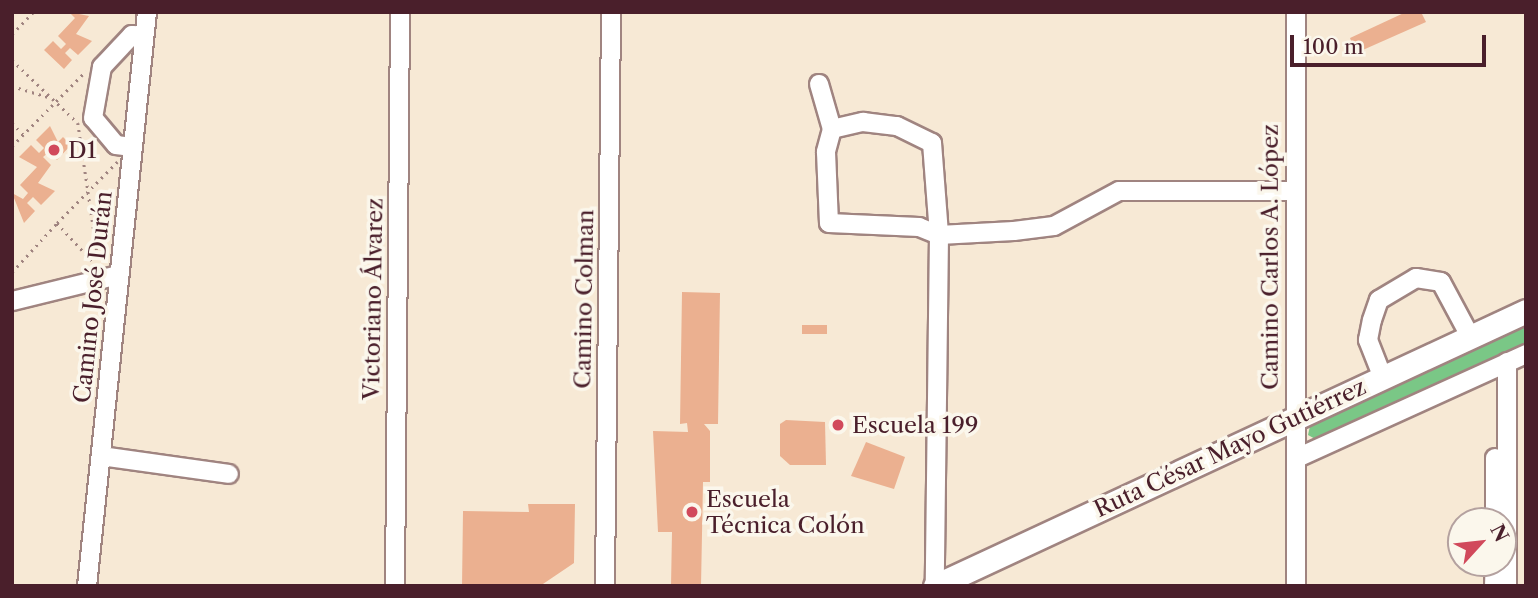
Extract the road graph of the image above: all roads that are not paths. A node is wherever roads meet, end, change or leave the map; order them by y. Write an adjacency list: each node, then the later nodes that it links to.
1 (146, 12): 5 (street, Camino José Durán)
2 (400, 12): 24 (street, Victoriano Álvarez)
3 (611, 12): 25 (street, Camino Colman)
4 (1296, 12): 9 (street, Camino Carlos A. López)
5 (144, 36): 8 (street, Camino José Durán); 8 (street)
6 (819, 84): 7 (street)
7 (832, 129): 10 (street); 10 (street)
8 (132, 147): 11 (street, Camino José Durán)
9 (1294, 191): 10 (street); 18 (street, Camino Carlos A. López)
10 (939, 235): 26 (street)
11 (120, 275): 12 (street); 19 (street, Camino José Durán)
12 (12, 301)
13 (1526, 311): 14 (main road, Ruta César Mayo Gutiérrez)
14 (1470, 336): 17 (main road, Ruta César Mayo Gutiérrez); 17 (street)
15 (1526, 354): 16 (street, Ruta César Mayo Gutiérrez)
16 (1501, 365): 20 (street, Ruta César Mayo Gutiérrez); 22 (street); 28 (street)
17 (1383, 377): 18 (main road, Ruta César Mayo Gutiérrez)
18 (1296, 418): 20 (street, Camino Carlos A. López); 26 (main road, Ruta César Mayo Gutiérrez)
19 (101, 456): 21 (street); 23 (street, Camino José Durán)
20 (1297, 458): 27 (street, Camino Carlos A. López)
21 (229, 474)
22 (1496, 507)
23 (86, 586)
24 (395, 586)
25 (605, 586)
26 (935, 586)
27 (1296, 586)
28 (1507, 586)

